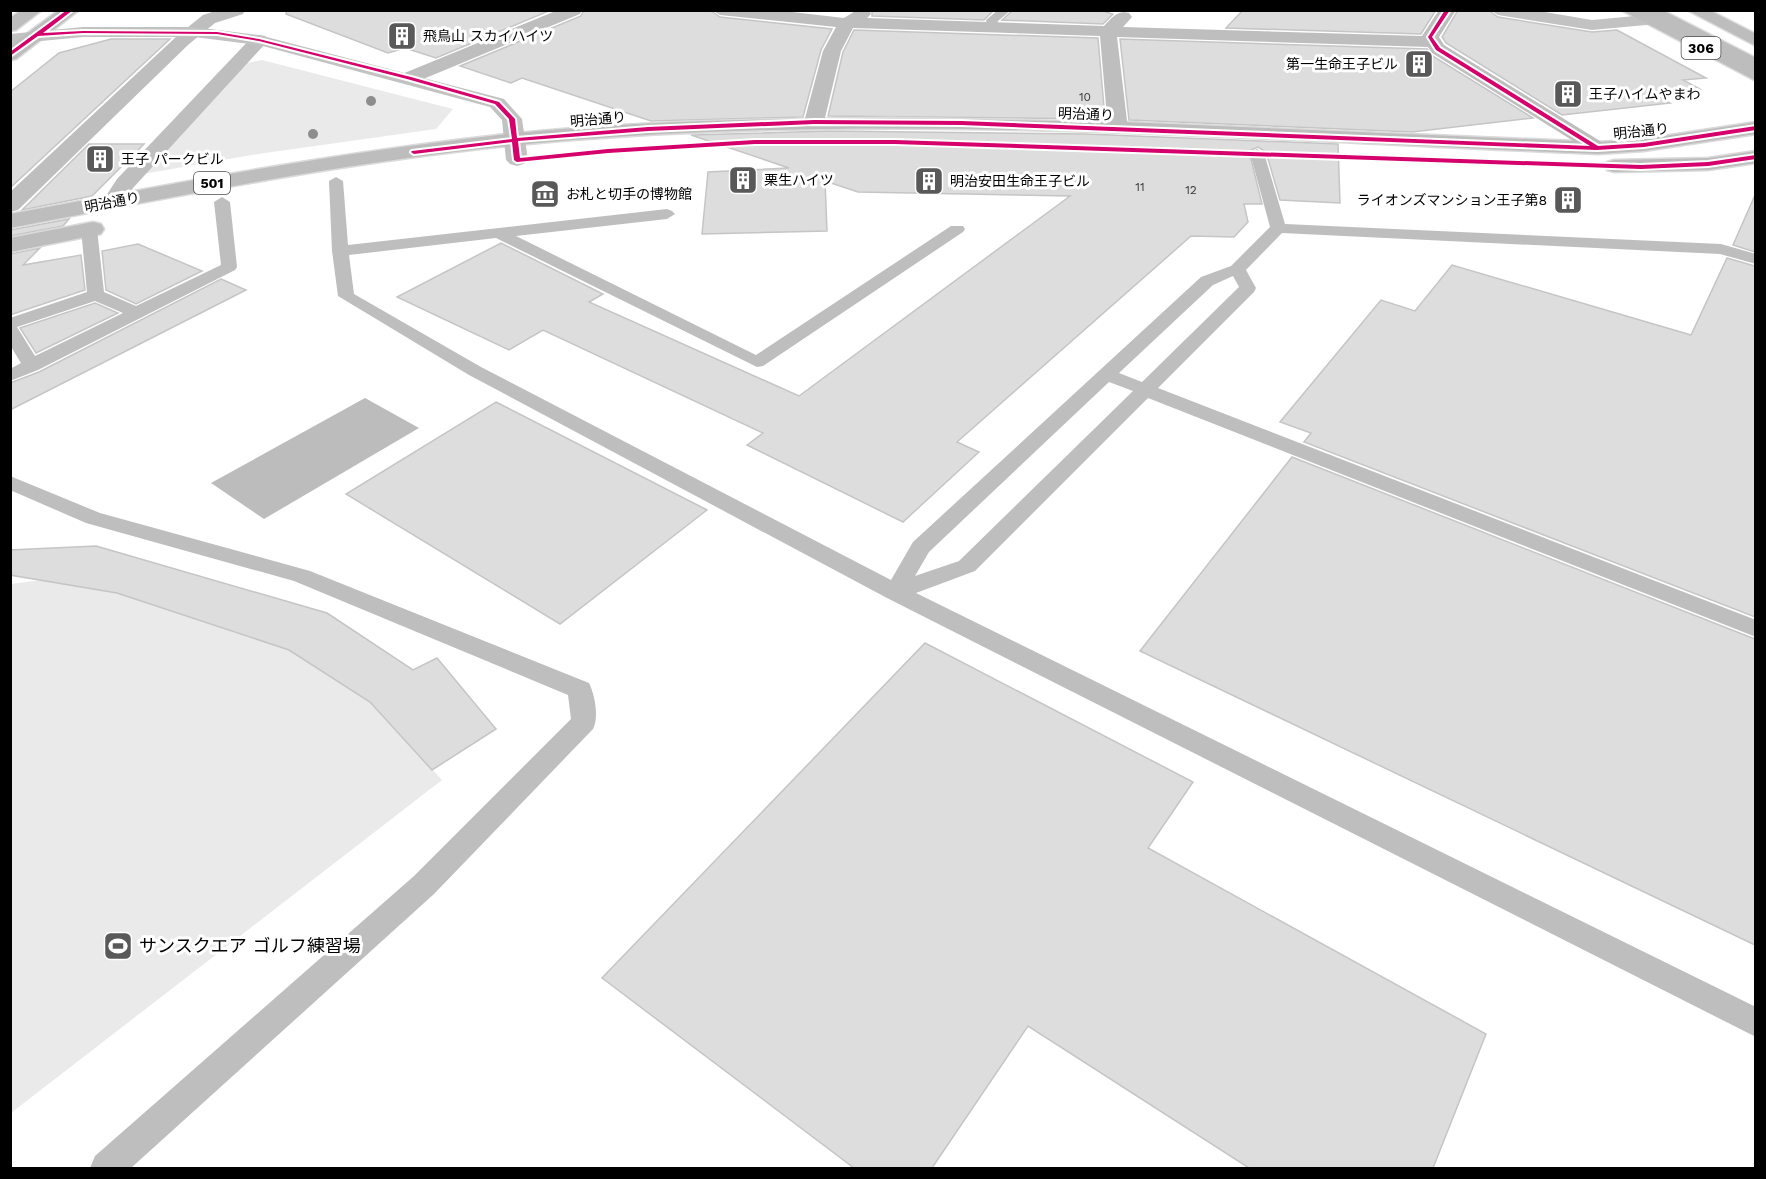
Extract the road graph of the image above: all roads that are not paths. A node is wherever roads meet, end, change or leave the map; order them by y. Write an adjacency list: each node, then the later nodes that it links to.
1 (34, 10): 16 (main road)
2 (71, 10): 20 (main road)
3 (237, 10): 18 (street)
4 (574, 10): 29 (street)
5 (720, 10): 15 (street)
6 (870, 10): 15 (street)
7 (1006, 10): 17 (lane)
8 (1131, 10): 19 (street)
9 (1448, 10): 24 (street)
10 (1498, 10): 14 (street)
11 (1624, 10): 14 (main road, 306)
12 (1629, 10): 14 (main road, 306)
13 (1695, 10): 22 (main road, 306)
14 (1651, 14): 26 (main road); 27 (main road); 28 (main road, 306)
15 (847, 23): 17 (street); 30 (street)
16 (10, 26)
17 (992, 28): 19 (street)
18 (195, 32): 20 (street); 23 (street); 40 (street)
19 (1108, 32): 24 (street); 32 (street)
20 (38, 34): 21 (street); 25 (main road)
21 (10, 39)
22 (1755, 39)
23 (258, 40): 29 (street); 38 (street)
24 (1432, 42): 33 (street)
25 (10, 55)
26 (1755, 59)
27 (1755, 66)
28 (1755, 76)
29 (409, 78): 34 (street)
30 (814, 122): 32 (main road, 明治通り / 501); 34 (main road, 明治通り / 501)
31 (1755, 128): 33 (main road, 明治通り / 501)
32 (1118, 129): 33 (main road, 明治通り / 501)
33 (1598, 148)
34 (516, 150): 35 (main road, 明治通り / 501); 37 (main road, 明治通り / 501); 38 (main road, 明治通り / 501)
35 (1257, 153): 36 (main road, 明治通り / 501); 45 (lane)
36 (1755, 157)
37 (336, 181): 39 (main road, 明治通り / 501); 49 (lane)
38 (113, 202): 43 (main road, 明治通り / 501)
39 (222, 202): 41 (main road, 明治通り / 501); 53 (lane)
40 (10, 205)
41 (199, 207)
42 (667, 214): 47 (lane)
43 (10, 221)
44 (100, 227): 48 (main road, 明治通り); 52 (lane)
45 (1278, 228): 50 (lane); 51 (lane)
46 (957, 229): 47 (lane)
47 (498, 233): 49 (lane)
48 (10, 245)
49 (340, 251): 61 (lane)
50 (1755, 259)
51 (1237, 269): 57 (lane); 59 (lane)
52 (96, 296): 53 (lane); 54 (lane)
53 (137, 313): 56 (lane)
54 (10, 324)
55 (10, 330): 56 (lane)
56 (32, 366): 58 (lane)
57 (1105, 374): 59 (lane); 61 (lane)
58 (10, 376)
59 (1146, 390): 61 (lane); 62 (lane)
60 (10, 482): 64 (lane)
61 (895, 592): 63 (lane)
62 (1755, 629)
63 (1755, 1023)
64 (107, 1168)

